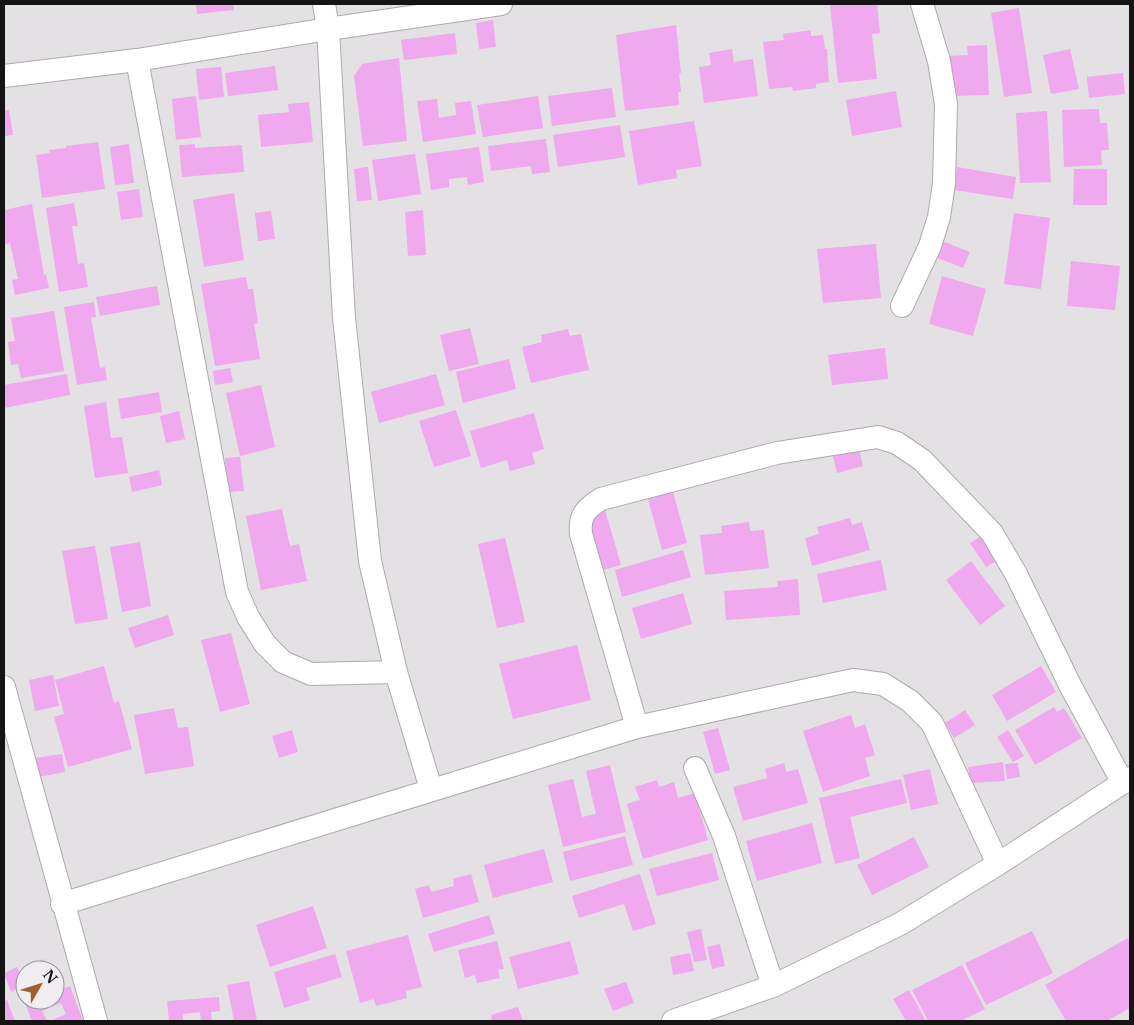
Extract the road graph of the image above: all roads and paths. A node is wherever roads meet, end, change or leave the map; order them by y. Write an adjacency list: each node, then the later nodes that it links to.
1 (324, 4): 4 (street)
2 (501, 4): 4 (street)
3 (922, 4): 7 (street)
4 (328, 29): 5 (street); 8 (street)
5 (137, 60): 6 (street); 8 (street)
6 (4, 76)
7 (902, 306)
8 (396, 672): 13 (street)
9 (4, 687): 15 (street)
10 (637, 727): 12 (street); 13 (street); 14 (street)
11 (695, 768): 16 (street)
12 (1126, 780): 14 (street)
13 (431, 789): 15 (street)
14 (998, 864): 16 (street)
15 (62, 904): 17 (street)
16 (773, 986): 18 (street)
17 (96, 1021)
18 (674, 1021)

